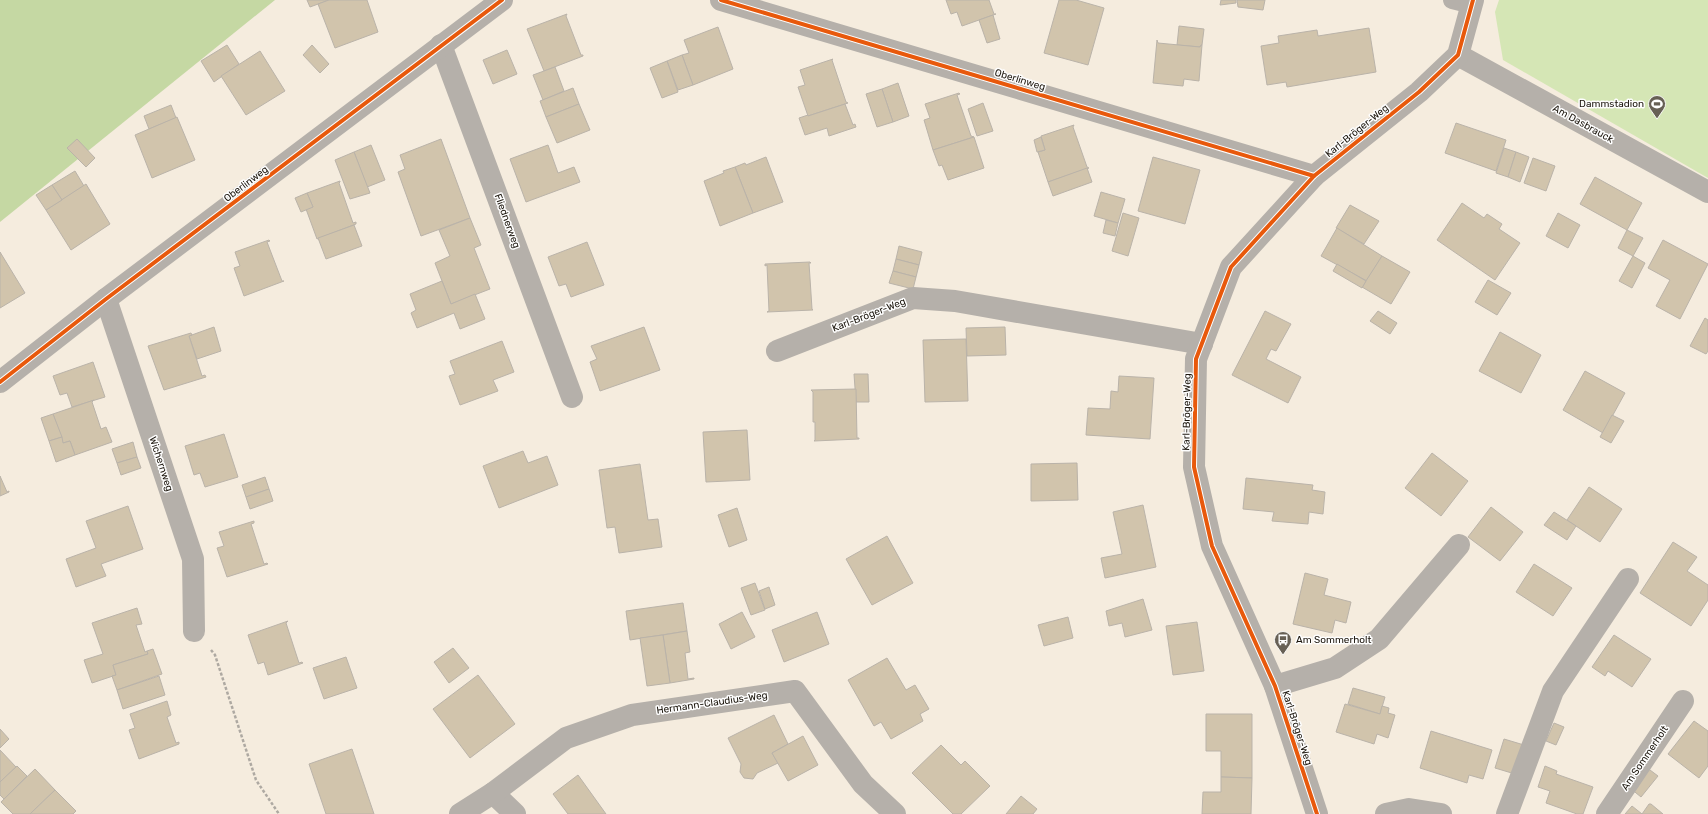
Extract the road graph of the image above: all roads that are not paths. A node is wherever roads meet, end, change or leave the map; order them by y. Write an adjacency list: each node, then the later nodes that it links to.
1 (502, 0): 4 (street, Oberlinweg)
2 (721, 0): 6 (street, Oberlinweg)
3 (1466, 2): 5 (street)
4 (441, 45): 8 (street, Oberlinweg); 12 (street, Fliednerweg)
5 (1458, 56): 6 (street, Karl-Bröger-Weg); 7 (street, Am Dasbrauck)
6 (1314, 176): 9 (street, Karl-Bröger-Weg)
7 (1708, 192)
8 (106, 299): 11 (street, Oberlinweg); 15 (street, Wichernweg)
9 (1202, 344): 10 (street, Karl-Bröger-Weg); 16 (street, Karl-Bröger-Weg)
10 (777, 351)
11 (0, 382)
12 (572, 397)
13 (1459, 545): 16 (street, Karl-Bröger-Weg)
14 (1628, 579): 25 (street)
15 (194, 631)
16 (1275, 686): 22 (street, Karl-Bröger-Weg)
17 (1683, 702): 26 (street, Am Sommerholt)
18 (494, 794): 19 (street); 20 (street); 21 (street, Hermann-Claudius-Weg)
19 (460, 814)
20 (515, 814)
21 (895, 814)
22 (1317, 814)
23 (1386, 814): 24 (street)
24 (1441, 814)
25 (1507, 814)
26 (1607, 814)

